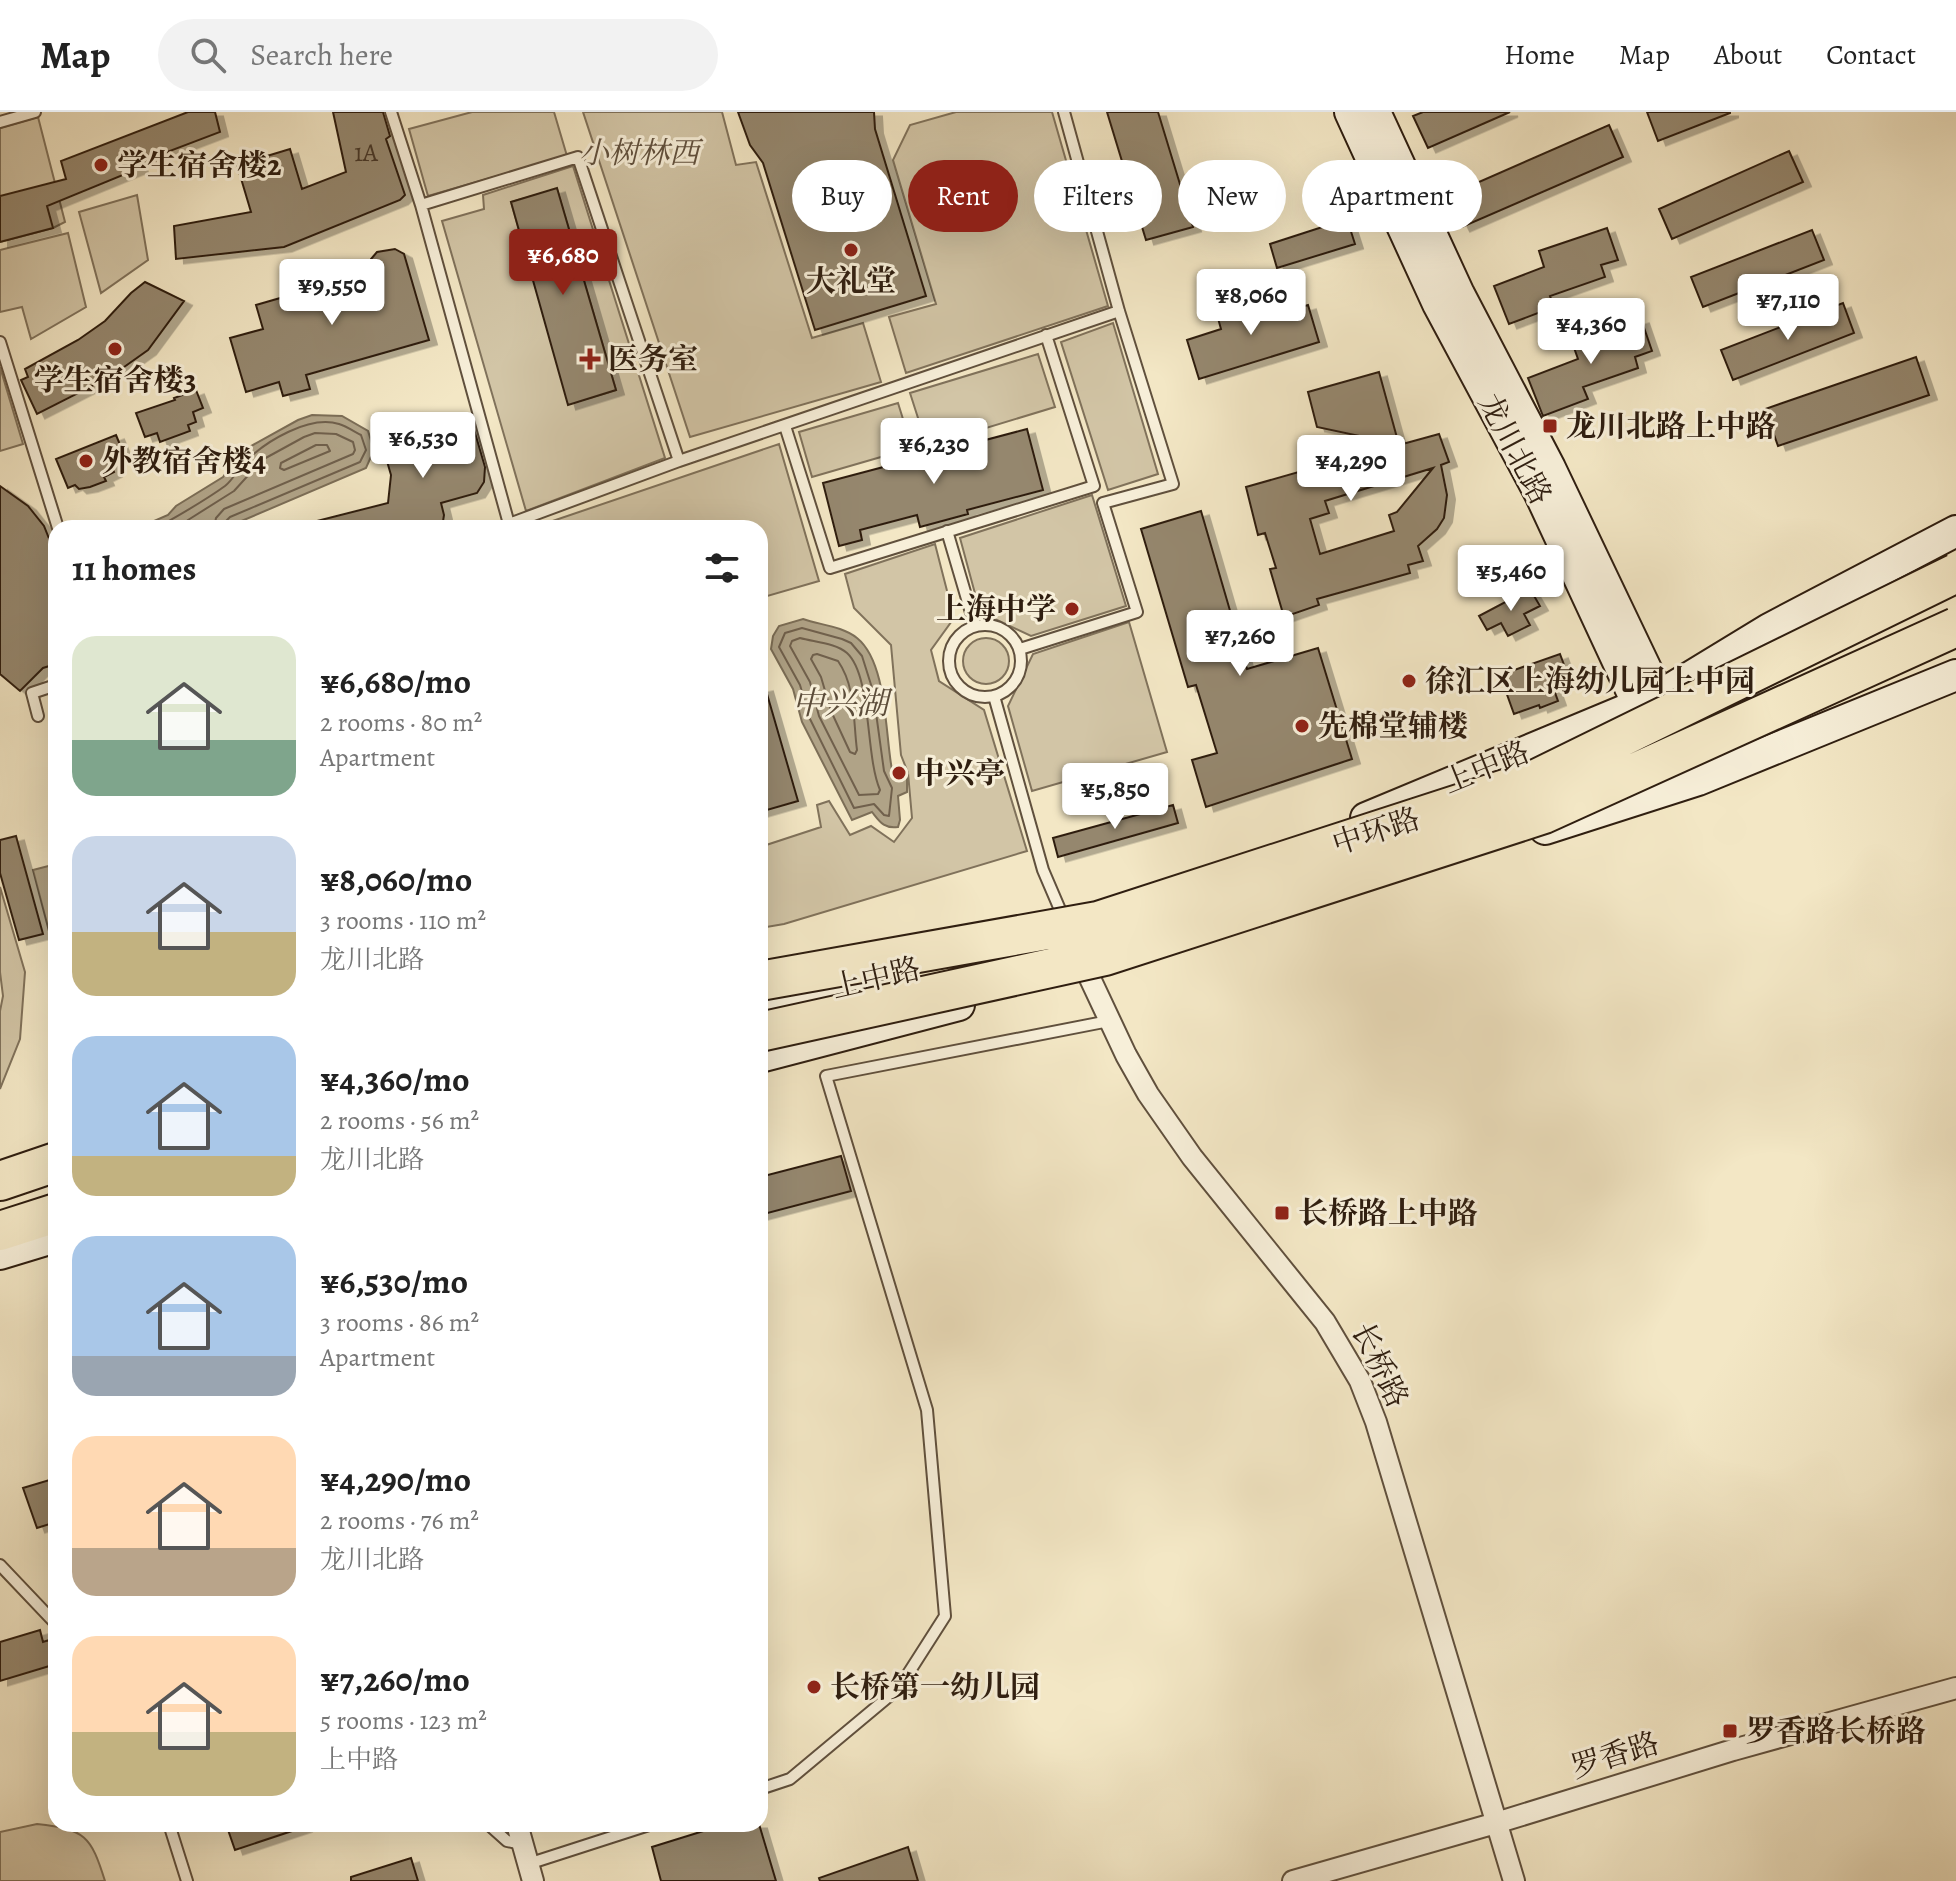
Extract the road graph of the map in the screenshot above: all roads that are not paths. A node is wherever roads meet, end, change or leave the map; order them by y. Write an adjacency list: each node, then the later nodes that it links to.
1 (35, 112): 6 (lane)
2 (391, 112): 7 (lane)
3 (1064, 112): 8 (lane)
4 (1350, 112): 25 (main road, 龙川北路)
5 (1375, 112): 25 (main road, 龙川北路)
6 (0, 122)
7 (421, 205): 12 (lane); 14 (lane)
8 (1119, 311): 9 (lane); 21 (lane)
9 (1046, 335): 11 (lane); 16 (lane)
10 (0, 342): 13 (lane)
11 (785, 426): 12 (lane); 16 (lane)
12 (679, 461): 15 (lane)
13 (56, 520)
14 (506, 520)
15 (526, 520)
16 (947, 531): 19 (lane)
17 (1956, 531): 25 (main road, 上中路)
18 (1956, 573): 30 (highway, 中环路, bridge)
19 (975, 626): 21 (lane); 24 (lane)
20 (1956, 627): 33 (highway, 中环路, bridge)
21 (1020, 649): 24 (lane)
22 (1956, 675): 27 (main road, 上中路)
23 (48, 688): 26 (lane)
24 (994, 696): 28 (lane)
25 (1649, 701): 27 (main road, 龙川北路); 28 (main road, 上中路)
26 (38, 716)
27 (1687, 784): 29 (main road, 上中路)
28 (1071, 935): 29 (street, 长桥路); 31 (main road, 上中路)
29 (1085, 971): 32 (street, 长桥路); 34 (main road, 上中路)
30 (768, 980)
31 (768, 1002)
32 (1109, 1021): 46 (lane); 47 (street, 长桥路)
33 (768, 1030)
34 (768, 1055)
35 (48, 1165): 36 (highway)
36 (0, 1181)
37 (48, 1181): 38 (main road)
38 (0, 1197)
39 (48, 1216): 40 (highway)
40 (0, 1231)
41 (48, 1239): 42 (main road)
42 (0, 1254)
43 (0, 1565): 44 (lane)
44 (48, 1616)
45 (1956, 1688): 47 (street, 罗香路)
46 (768, 1786)
47 (1496, 1823): 53 (street, 罗香路); 54 (street, 长桥路)
48 (172, 1832): 52 (lane)
49 (497, 1832): 51 (lane)
50 (617, 1832): 51 (lane)
51 (525, 1853)
52 (187, 1881)
53 (1293, 1881)
54 (1514, 1881)

